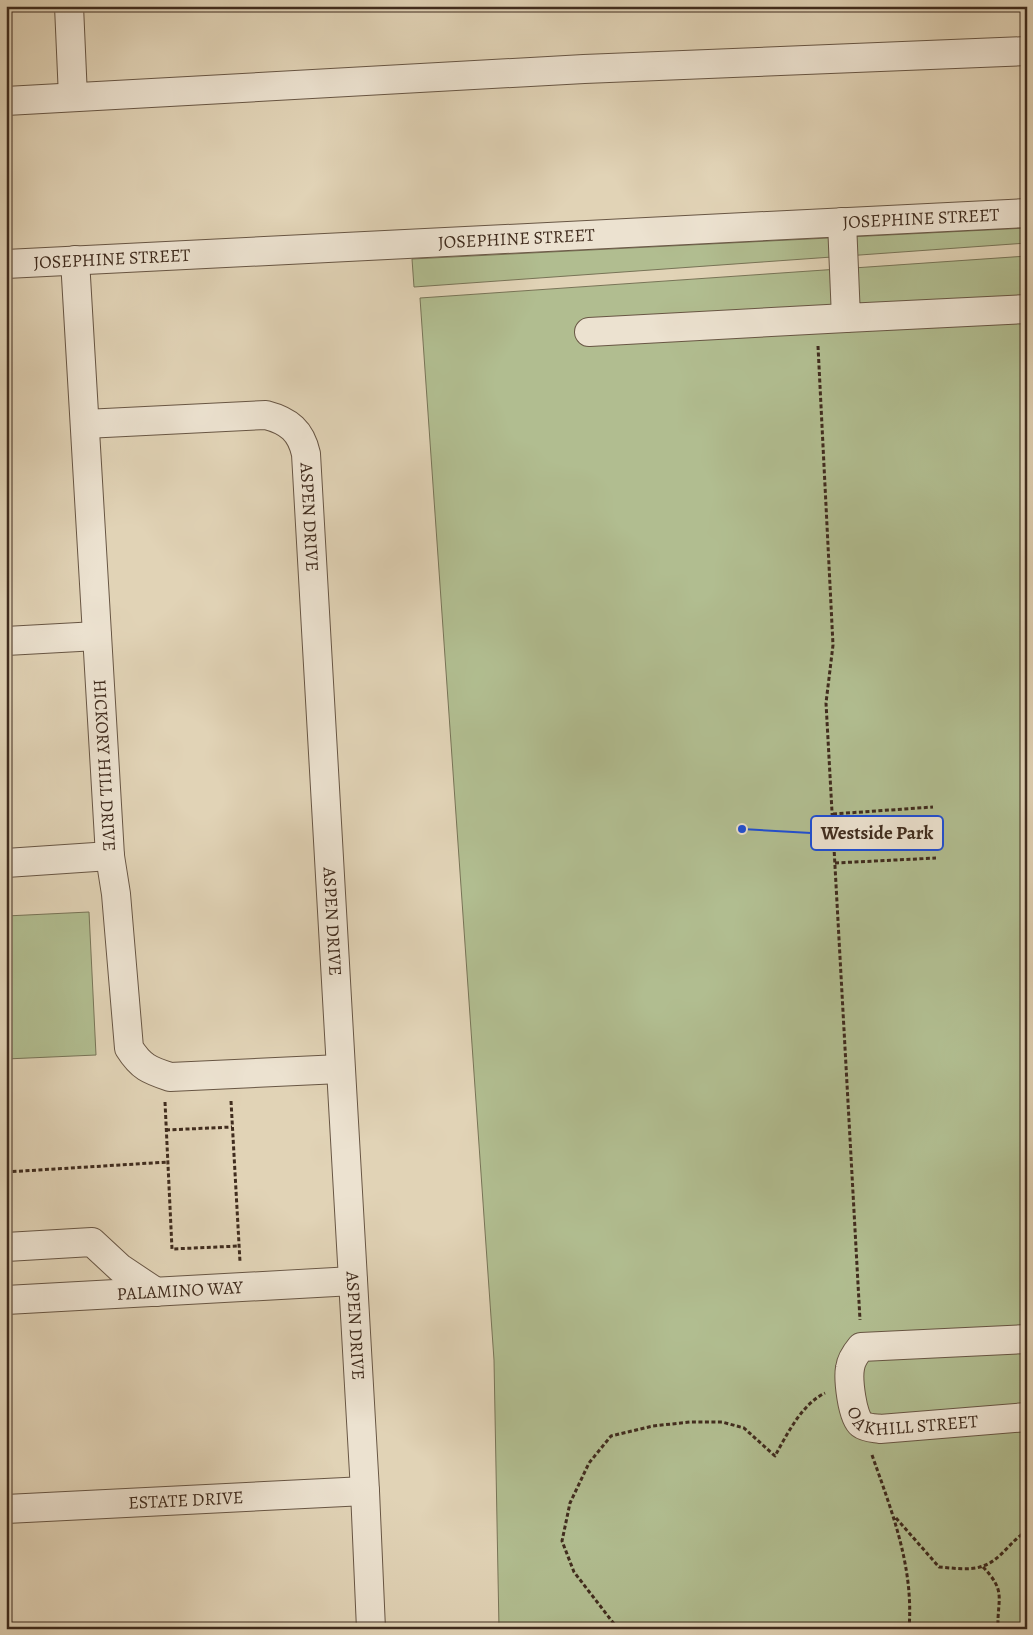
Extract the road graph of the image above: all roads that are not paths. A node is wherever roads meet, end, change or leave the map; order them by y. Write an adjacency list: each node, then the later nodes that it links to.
1 (69, 6): 3 (street)
2 (1027, 51): 3 (street)
3 (73, 98): 4 (street)
4 (6, 101)
5 (1027, 213): 6 (street, JOSEPHINE STREET)
6 (842, 222): 7 (street, JOSEPHINE STREET); 10 (street)
7 (75, 260): 8 (street, JOSEPHINE STREET); 12 (street, HICKORY HILL DRIVE)
8 (6, 264)
9 (1027, 310): 10 (street)
10 (846, 318): 11 (street)
11 (589, 332)
12 (86, 424): 13 (street, HICKORY HILL DRIVE); 17 (street, ASPEN DRIVE)
13 (97, 636): 14 (street); 15 (street, HICKORY HILL DRIVE)
14 (6, 641)
15 (110, 856): 16 (street); 17 (street, HICKORY HILL DRIVE)
16 (6, 863)
17 (340, 1069): 19 (street, ASPEN DRIVE)
18 (6, 1247): 20 (street)
19 (353, 1281): 20 (street, PALAMINO WAY); 24 (street, ASPEN DRIVE)
20 (156, 1292): 21 (street, PALAMINO WAY)
21 (6, 1300)
22 (1027, 1339): 23 (street, OAKHILL STREET)
23 (1027, 1417)
24 (365, 1491): 25 (street, ESTATE DRIVE); 26 (street, ASPEN DRIVE)
25 (6, 1509)
26 (371, 1629)

